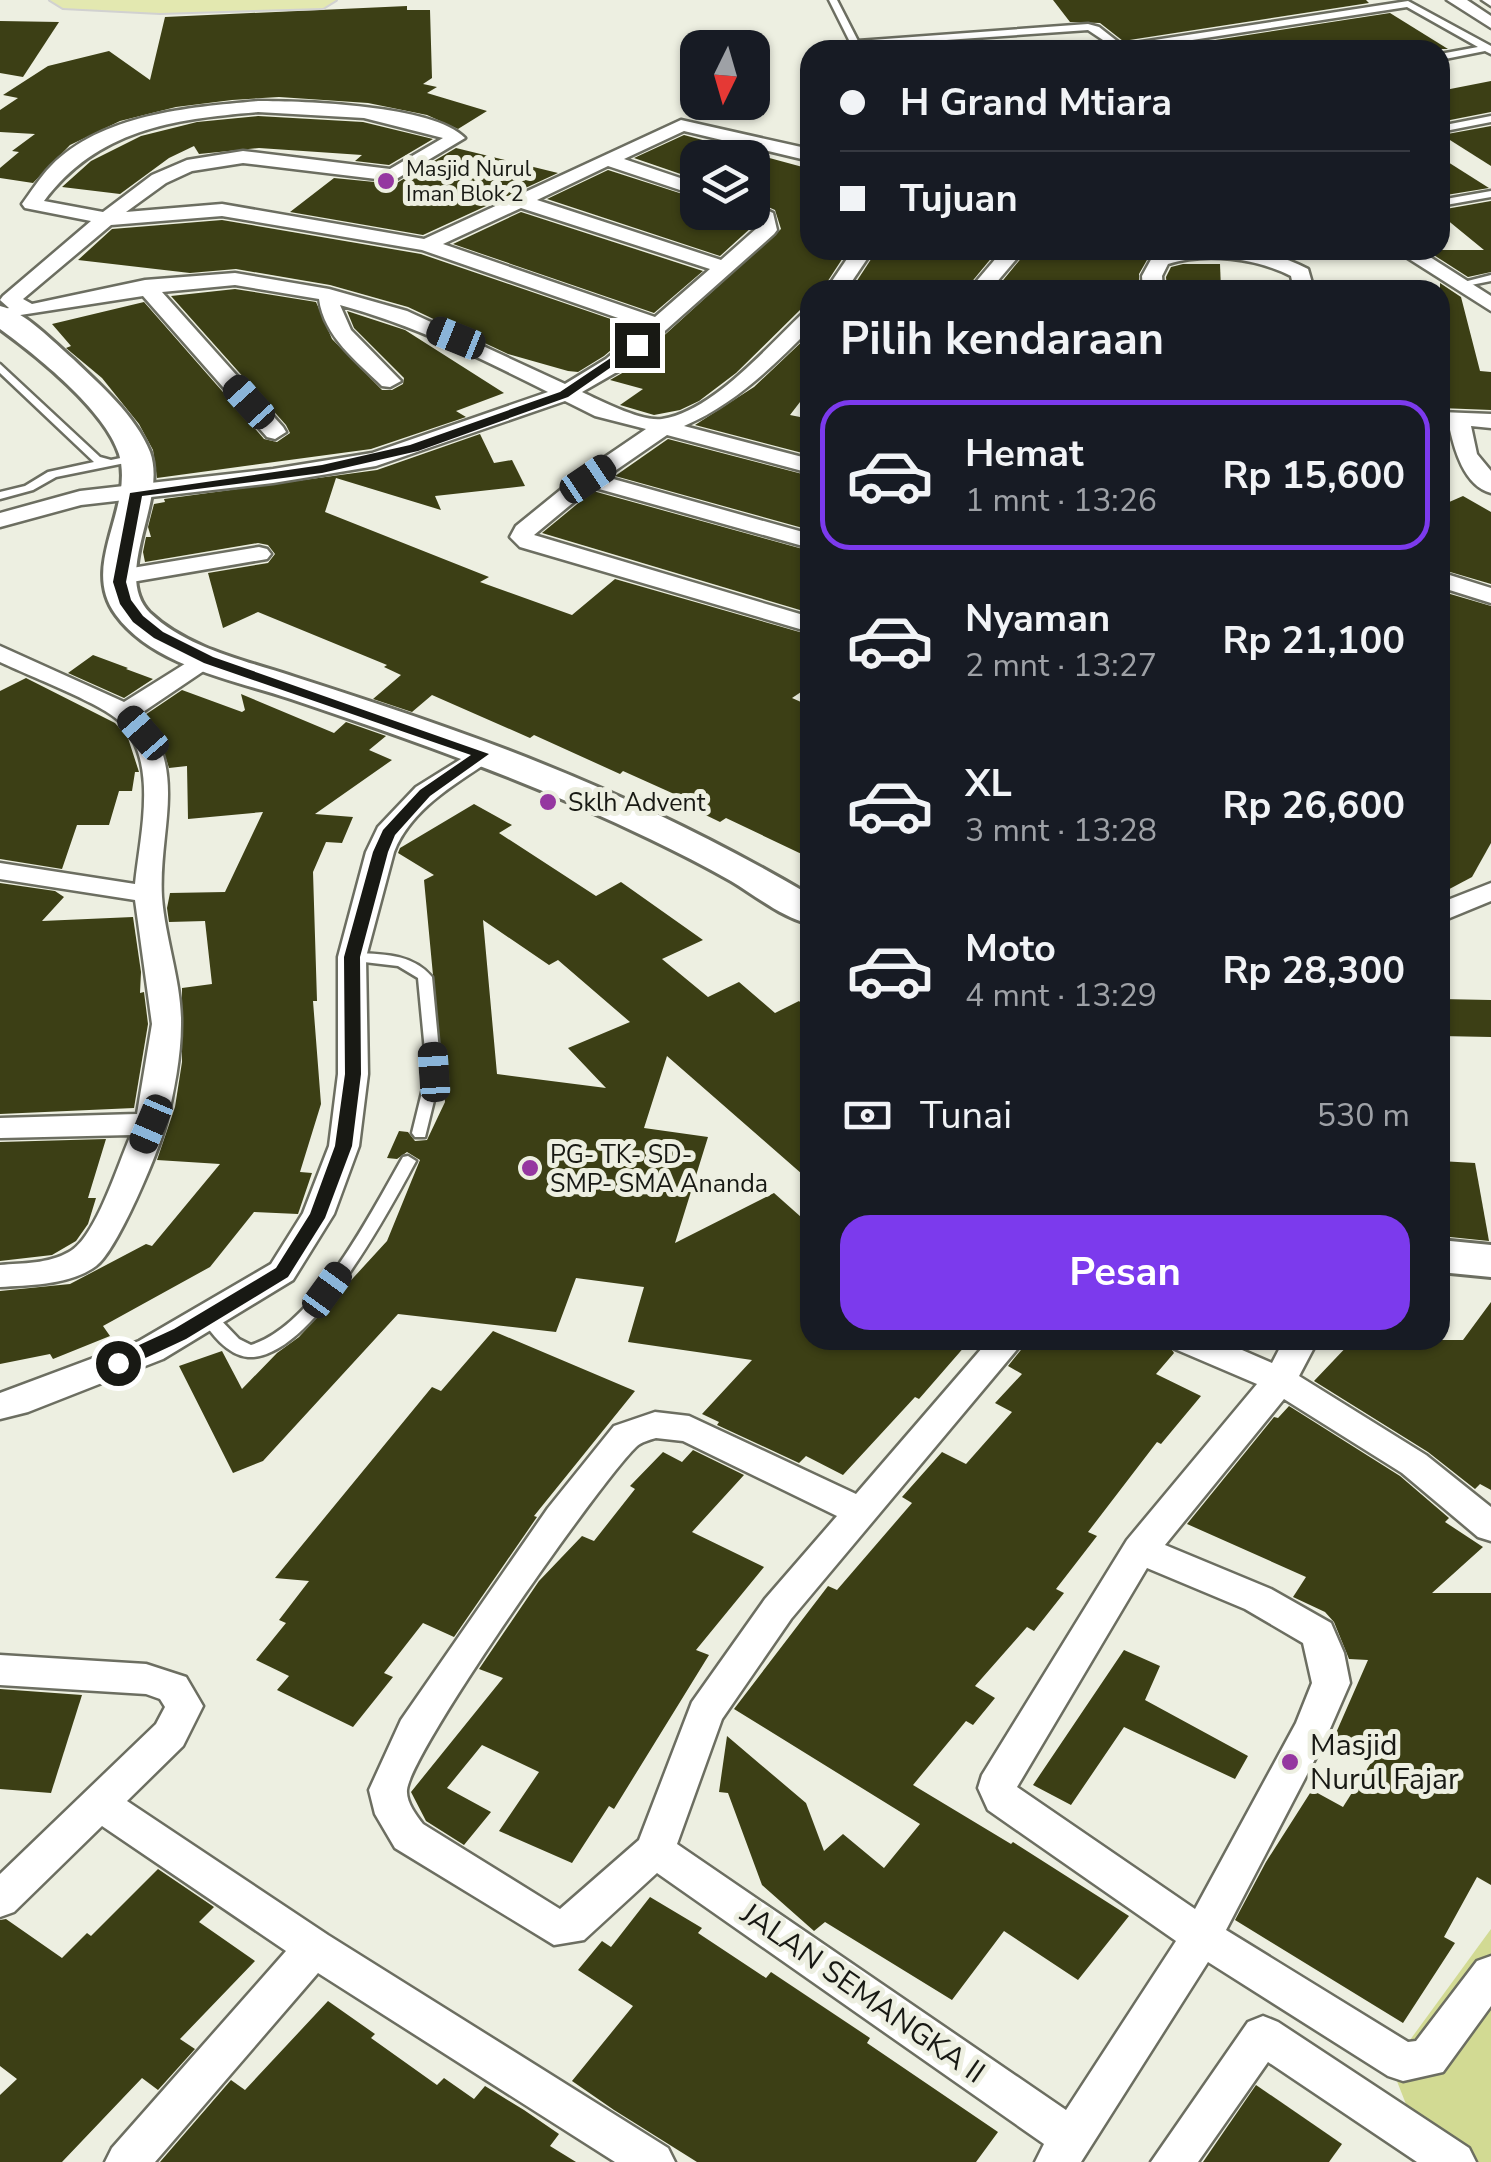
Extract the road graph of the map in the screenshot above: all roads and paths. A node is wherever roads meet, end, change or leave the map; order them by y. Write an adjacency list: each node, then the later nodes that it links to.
1 (63, 0): 2 (main road)
2 (322, 0)
3 (833, 0): 6 (lane)
4 (1454, 0): 5 (street)
5 (1491, 22)
6 (853, 40)
7 (933, 40): 8 (lane)
8 (1110, 40)
9 (1178, 40): 10 (lane)
10 (1490, 49): 11 (lane)
11 (1450, 55)
12 (1491, 119): 13 (lane)
13 (1450, 128)
14 (800, 152): 15 (street)
15 (608, 160): 16 (street); 18 (street)
16 (680, 184)
17 (1491, 194): 19 (lane)
18 (520, 201): 22 (street); 27 (street)
19 (1450, 201)
20 (110, 219): 20 (street); 22 (street); 36 (street)
21 (768, 230): 27 (street)
22 (426, 245): 37 (street)
23 (1005, 260): 29 (street)
24 (1168, 260): 30 (street)
25 (1271, 260): 31 (street)
26 (1421, 260): 32 (street)
27 (724, 267): 37 (street)
28 (1491, 278): 32 (lane)
29 (988, 280)
30 (1153, 280)
31 (1302, 280)
32 (1461, 284): 35 (street)
33 (145, 286): 34 (street); 36 (street); 45 (street)
34 (329, 295): 40 (street); 41 (street)
35 (1491, 305)
36 (7, 314): 47 (street)
37 (660, 326): 41 (street)
38 (800, 327): 44 (street)
39 (0, 366): 47 (lane)
40 (390, 382)
41 (564, 394): 44 (street); 47 (street)
42 (1450, 419): 43 (street); 49 (street)
43 (1491, 422)
44 (666, 424): 46 (street); 48 (street)
45 (275, 432)
46 (800, 463)
47 (126, 471): 50 (lane); 51 (street); 54 (street)
48 (588, 479): 52 (street); 57 (street)
49 (1491, 486)
50 (0, 496)
51 (0, 520)
52 (800, 538)
53 (259, 554): 54 (street)
54 (120, 576): 59 (street)
55 (1450, 582): 56 (street)
56 (1491, 596)
57 (800, 622)
58 (0, 653): 60 (street)
59 (208, 660): 60 (street); 61 (street)
60 (124, 712): 64 (street)
61 (482, 754): 65 (street); 67 (street)
62 (0, 871): 64 (street)
63 (1491, 891): 66 (street)
64 (148, 894): 68 (street)
65 (800, 906)
66 (1450, 909)
67 (352, 957): 70 (lane); 75 (street)
68 (151, 1124): 69 (street); 74 (street)
69 (0, 1128)
70 (420, 1133)
71 (408, 1161): 75 (lane)
72 (1450, 1257): 73 (street)
73 (1491, 1260)
74 (0, 1276)
75 (209, 1318): 80 (street)
76 (999, 1350): 81 (street)
77 (1210, 1350): 79 (street)
78 (1296, 1350): 79 (street)
79 (1280, 1380): 82 (street); 83 (street)
80 (0, 1406)
81 (860, 1511): 86 (street); 86 (street)
82 (1491, 1528)
83 (1140, 1550): 88 (street); 88 (street)
84 (0, 1670): 85 (street)
85 (102, 1805): 87 (street); 89 (street)
86 (655, 1850): 91 (street, JALAN SEMANGKA II)
87 (0, 1900)
88 (1202, 1936): 90 (street); 91 (street)
89 (314, 1948): 92 (street); 93 (street)
90 (1491, 1974)
91 (1064, 2149)
92 (127, 2162)
93 (653, 2162)
94 (1172, 2162): 95 (street)
95 (1454, 2162)

